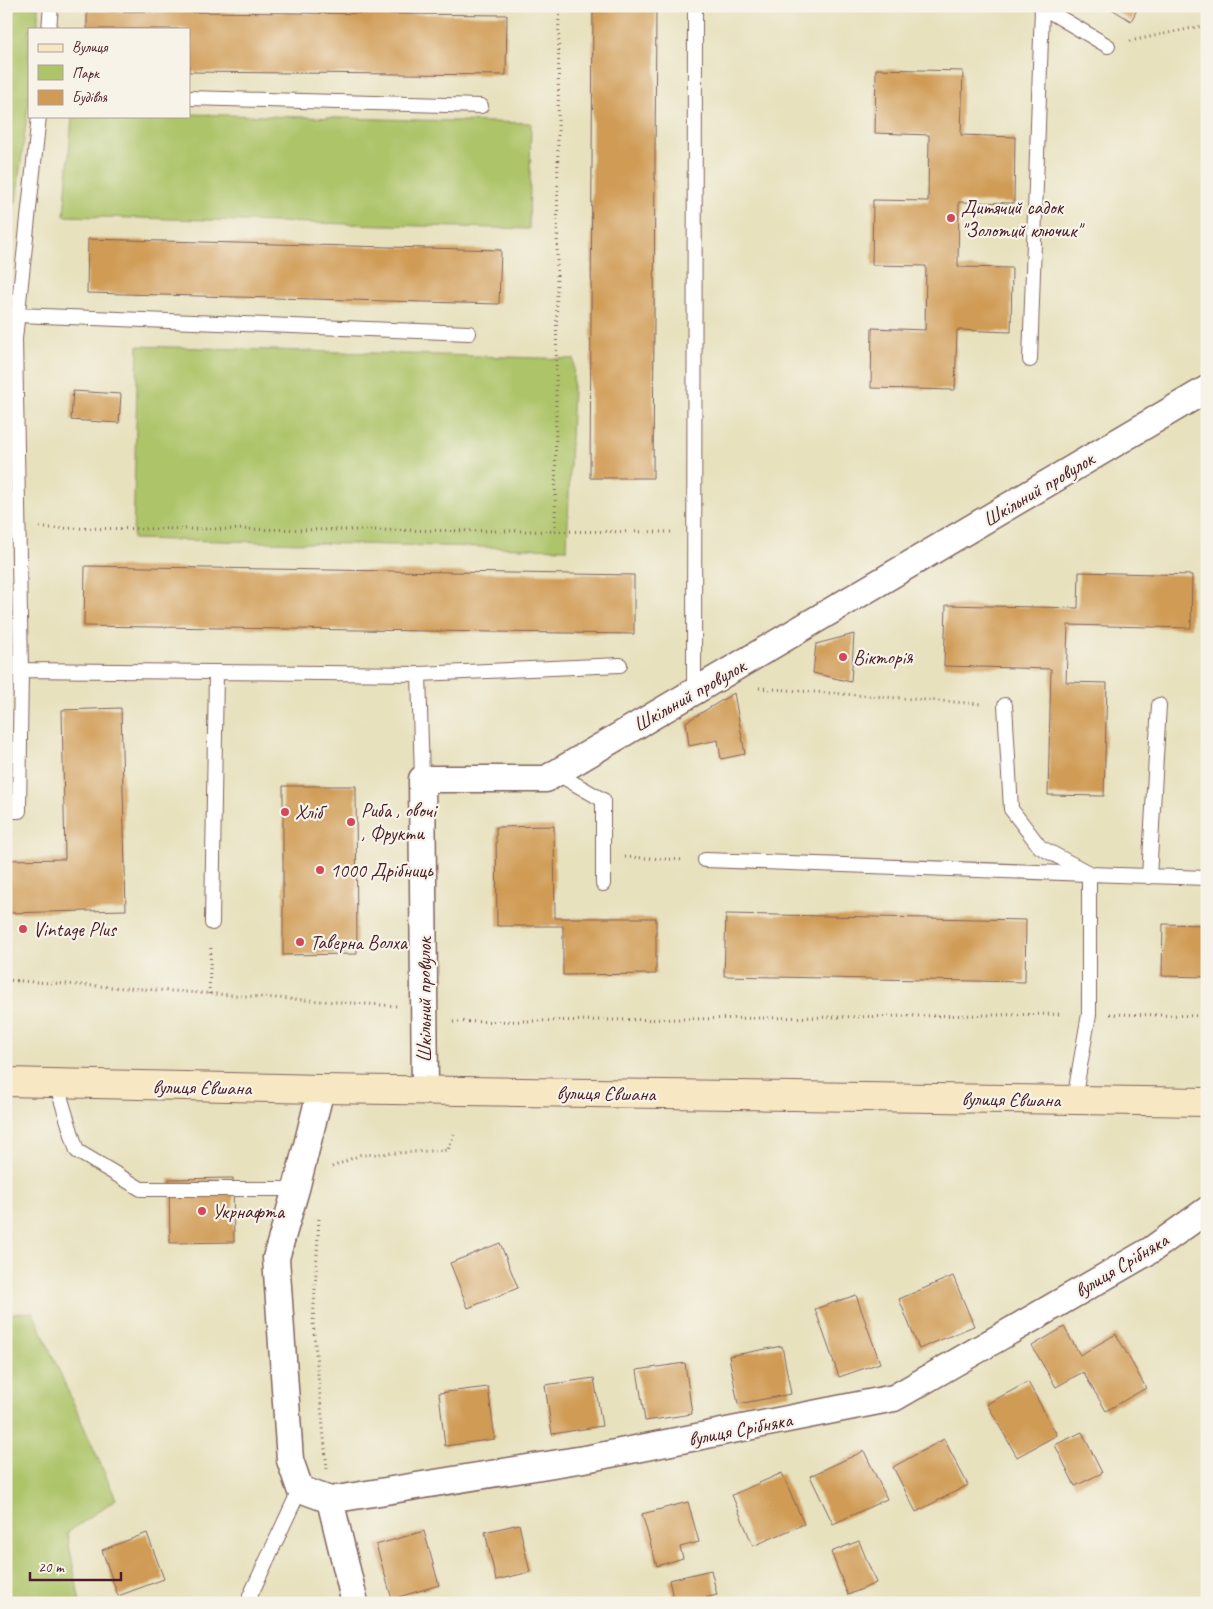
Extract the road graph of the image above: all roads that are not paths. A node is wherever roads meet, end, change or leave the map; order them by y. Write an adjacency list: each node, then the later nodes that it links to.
1 (51, 6): 4 (lane)
2 (695, 6): 19 (lane)
3 (1041, 7): 5 (lane); 12 (lane)
4 (49, 28)
5 (1108, 46)
6 (190, 98): 7 (lane)
7 (481, 106)
8 (39, 118): 9 (lane)
9 (12, 316): 10 (lane); 11 (lane)
10 (469, 333)
11 (11, 339): 14 (lane)
12 (1030, 360)
13 (1207, 389): 19 (street, Шкільний провулок)
14 (12, 500): 16 (lane)
15 (620, 664): 18 (lane)
16 (21, 670): 17 (lane); 24 (lane)
17 (216, 672): 18 (lane); 30 (lane)
18 (419, 674): 23 (lane)
19 (694, 692): 22 (street, Шкільний провулок)
20 (1159, 705): 27 (lane)
21 (1005, 706): 26 (lane)
22 (556, 773): 23 (street, Шкільний провулок); 29 (lane)
23 (422, 779): 34 (street, Шкільний провулок)
24 (6, 812)
25 (705, 860): 26 (lane)
26 (1089, 874): 27 (lane); 35 (lane)
27 (1149, 876): 28 (lane)
28 (1207, 878)
29 (604, 884)
30 (212, 923)
31 (6, 1082): 32 (main road, вулиця Євшана)
32 (56, 1083): 33 (main road, вулиця Євшана); 37 (lane)
33 (321, 1090): 34 (main road, вулиця Євшана); 37 (street)
34 (424, 1091): 35 (main road, вулиця Євшана)
35 (1074, 1100): 36 (main road, вулиця Євшана)
36 (1207, 1102)
37 (296, 1188): 39 (street)
38 (1207, 1210): 40 (street, вулиця Срібняка)
39 (300, 1489): 40 (street); 41 (lane)
40 (330, 1500): 42 (street)
41 (252, 1603)
42 (355, 1603)

